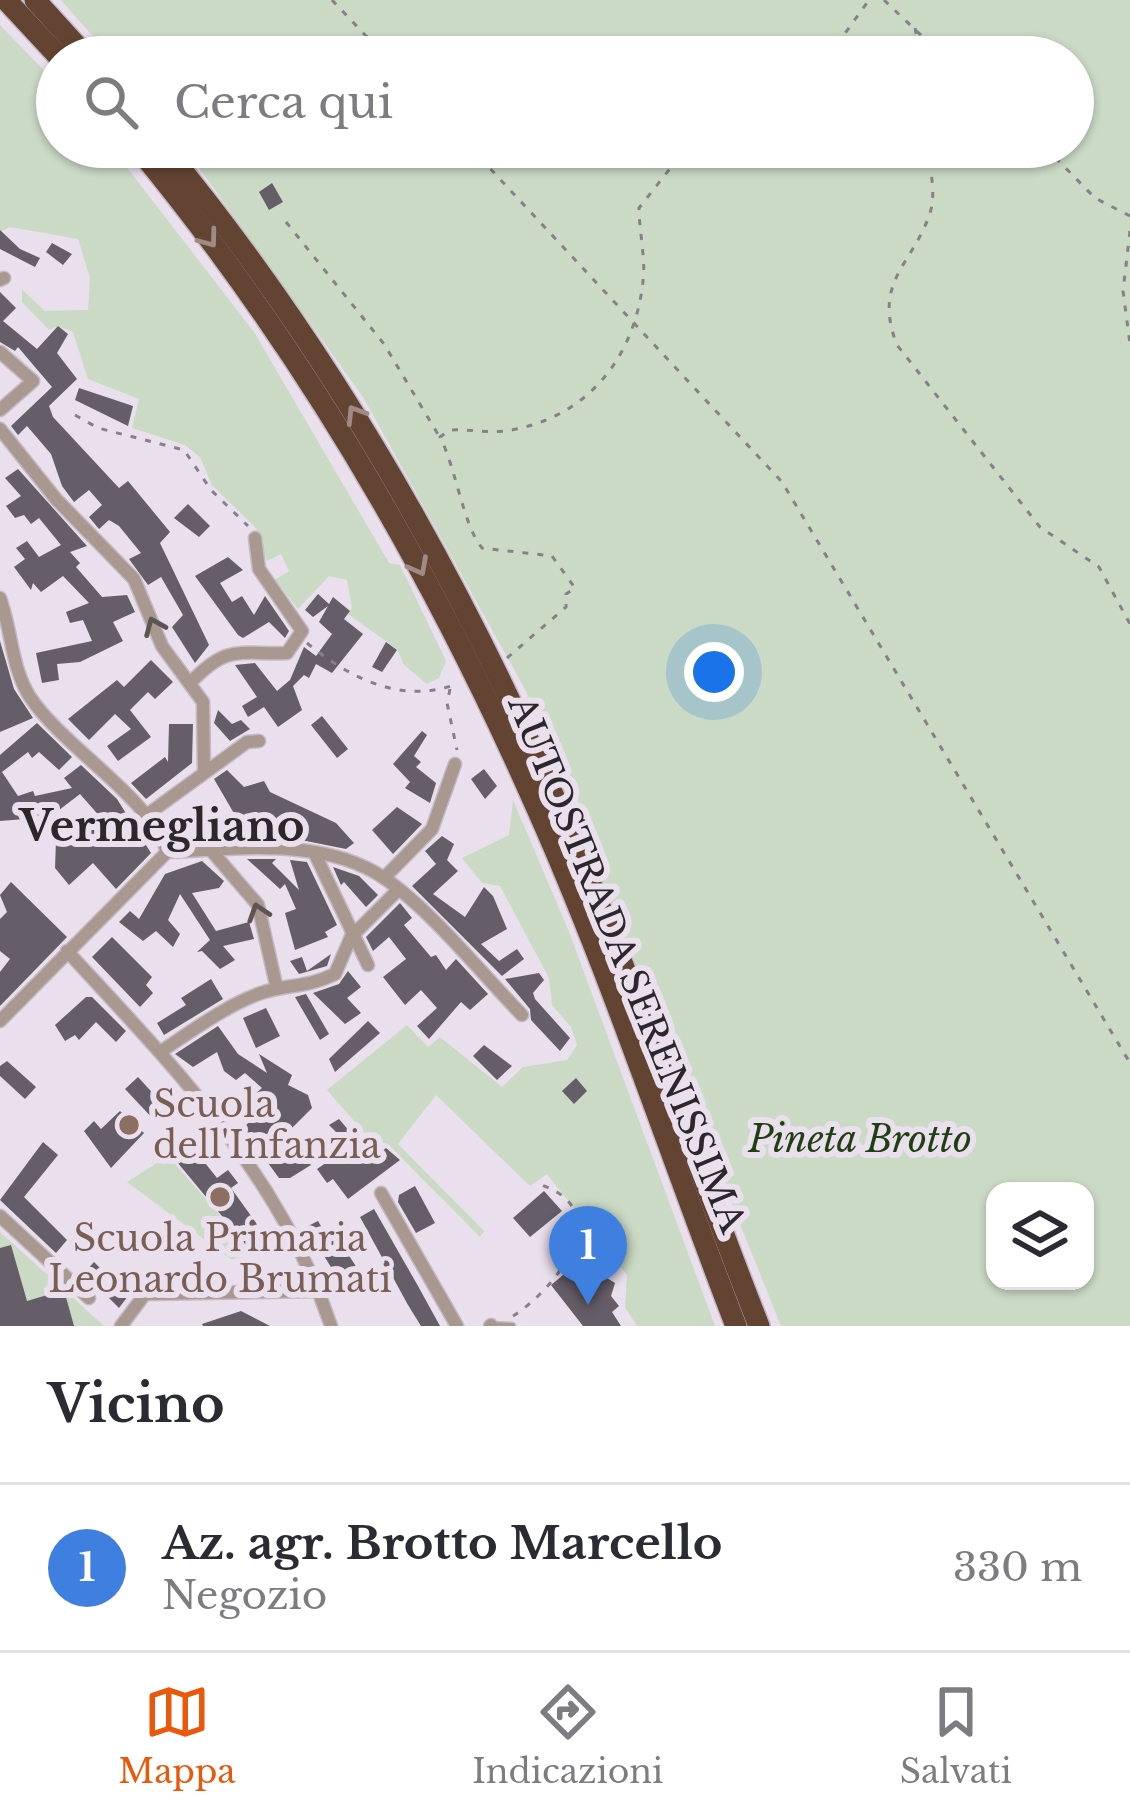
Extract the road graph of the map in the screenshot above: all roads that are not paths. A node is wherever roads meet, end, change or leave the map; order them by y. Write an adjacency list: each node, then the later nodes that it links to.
1 (6, 0): 3 (highway)
2 (35, 0): 4 (highway)
3 (39, 36)
4 (68, 36)
5 (152, 168): 38 (highway, AUTOSTRADA SERENISSIMA, one-way to 38)
6 (179, 168): 39 (highway, AUTOSTRADA SERENISSIMA, one-way to 6)
7 (0, 352): 8 (street)
8 (0, 410)
9 (0, 429): 12 (street, one-way to 9)
10 (255, 538): 12 (street)
11 (0, 598): 16 (street)
12 (191, 682): 15 (street)
13 (259, 741): 15 (street)
14 (454, 764): 20 (street)
15 (204, 770): 16 (street)
16 (144, 817): 18 (street)
17 (205, 849): 18 (street); 19 (street); 25 (street, one-way to 17)
18 (167, 852): 23 (street)
19 (314, 852): 20 (street); 22 (street)
20 (384, 878): 21 (street)
21 (398, 890): 22 (street); 26 (street)
22 (351, 937): 24 (street); 25 (street)
23 (67, 951): 27 (street); 28 (street)
24 (368, 965)
25 (277, 989): 28 (street)
26 (522, 1015)
27 (0, 1021)
28 (160, 1052): 31 (street)
29 (381, 1193): 36 (street)
30 (0, 1216): 32 (street)
31 (320, 1291): 34 (street); 35 (street)
32 (89, 1298)
33 (494, 1325): 37 (lane)
34 (121, 1326)
35 (331, 1326)
36 (457, 1326)
37 (512, 1326)
38 (736, 1326)
39 (759, 1326)

